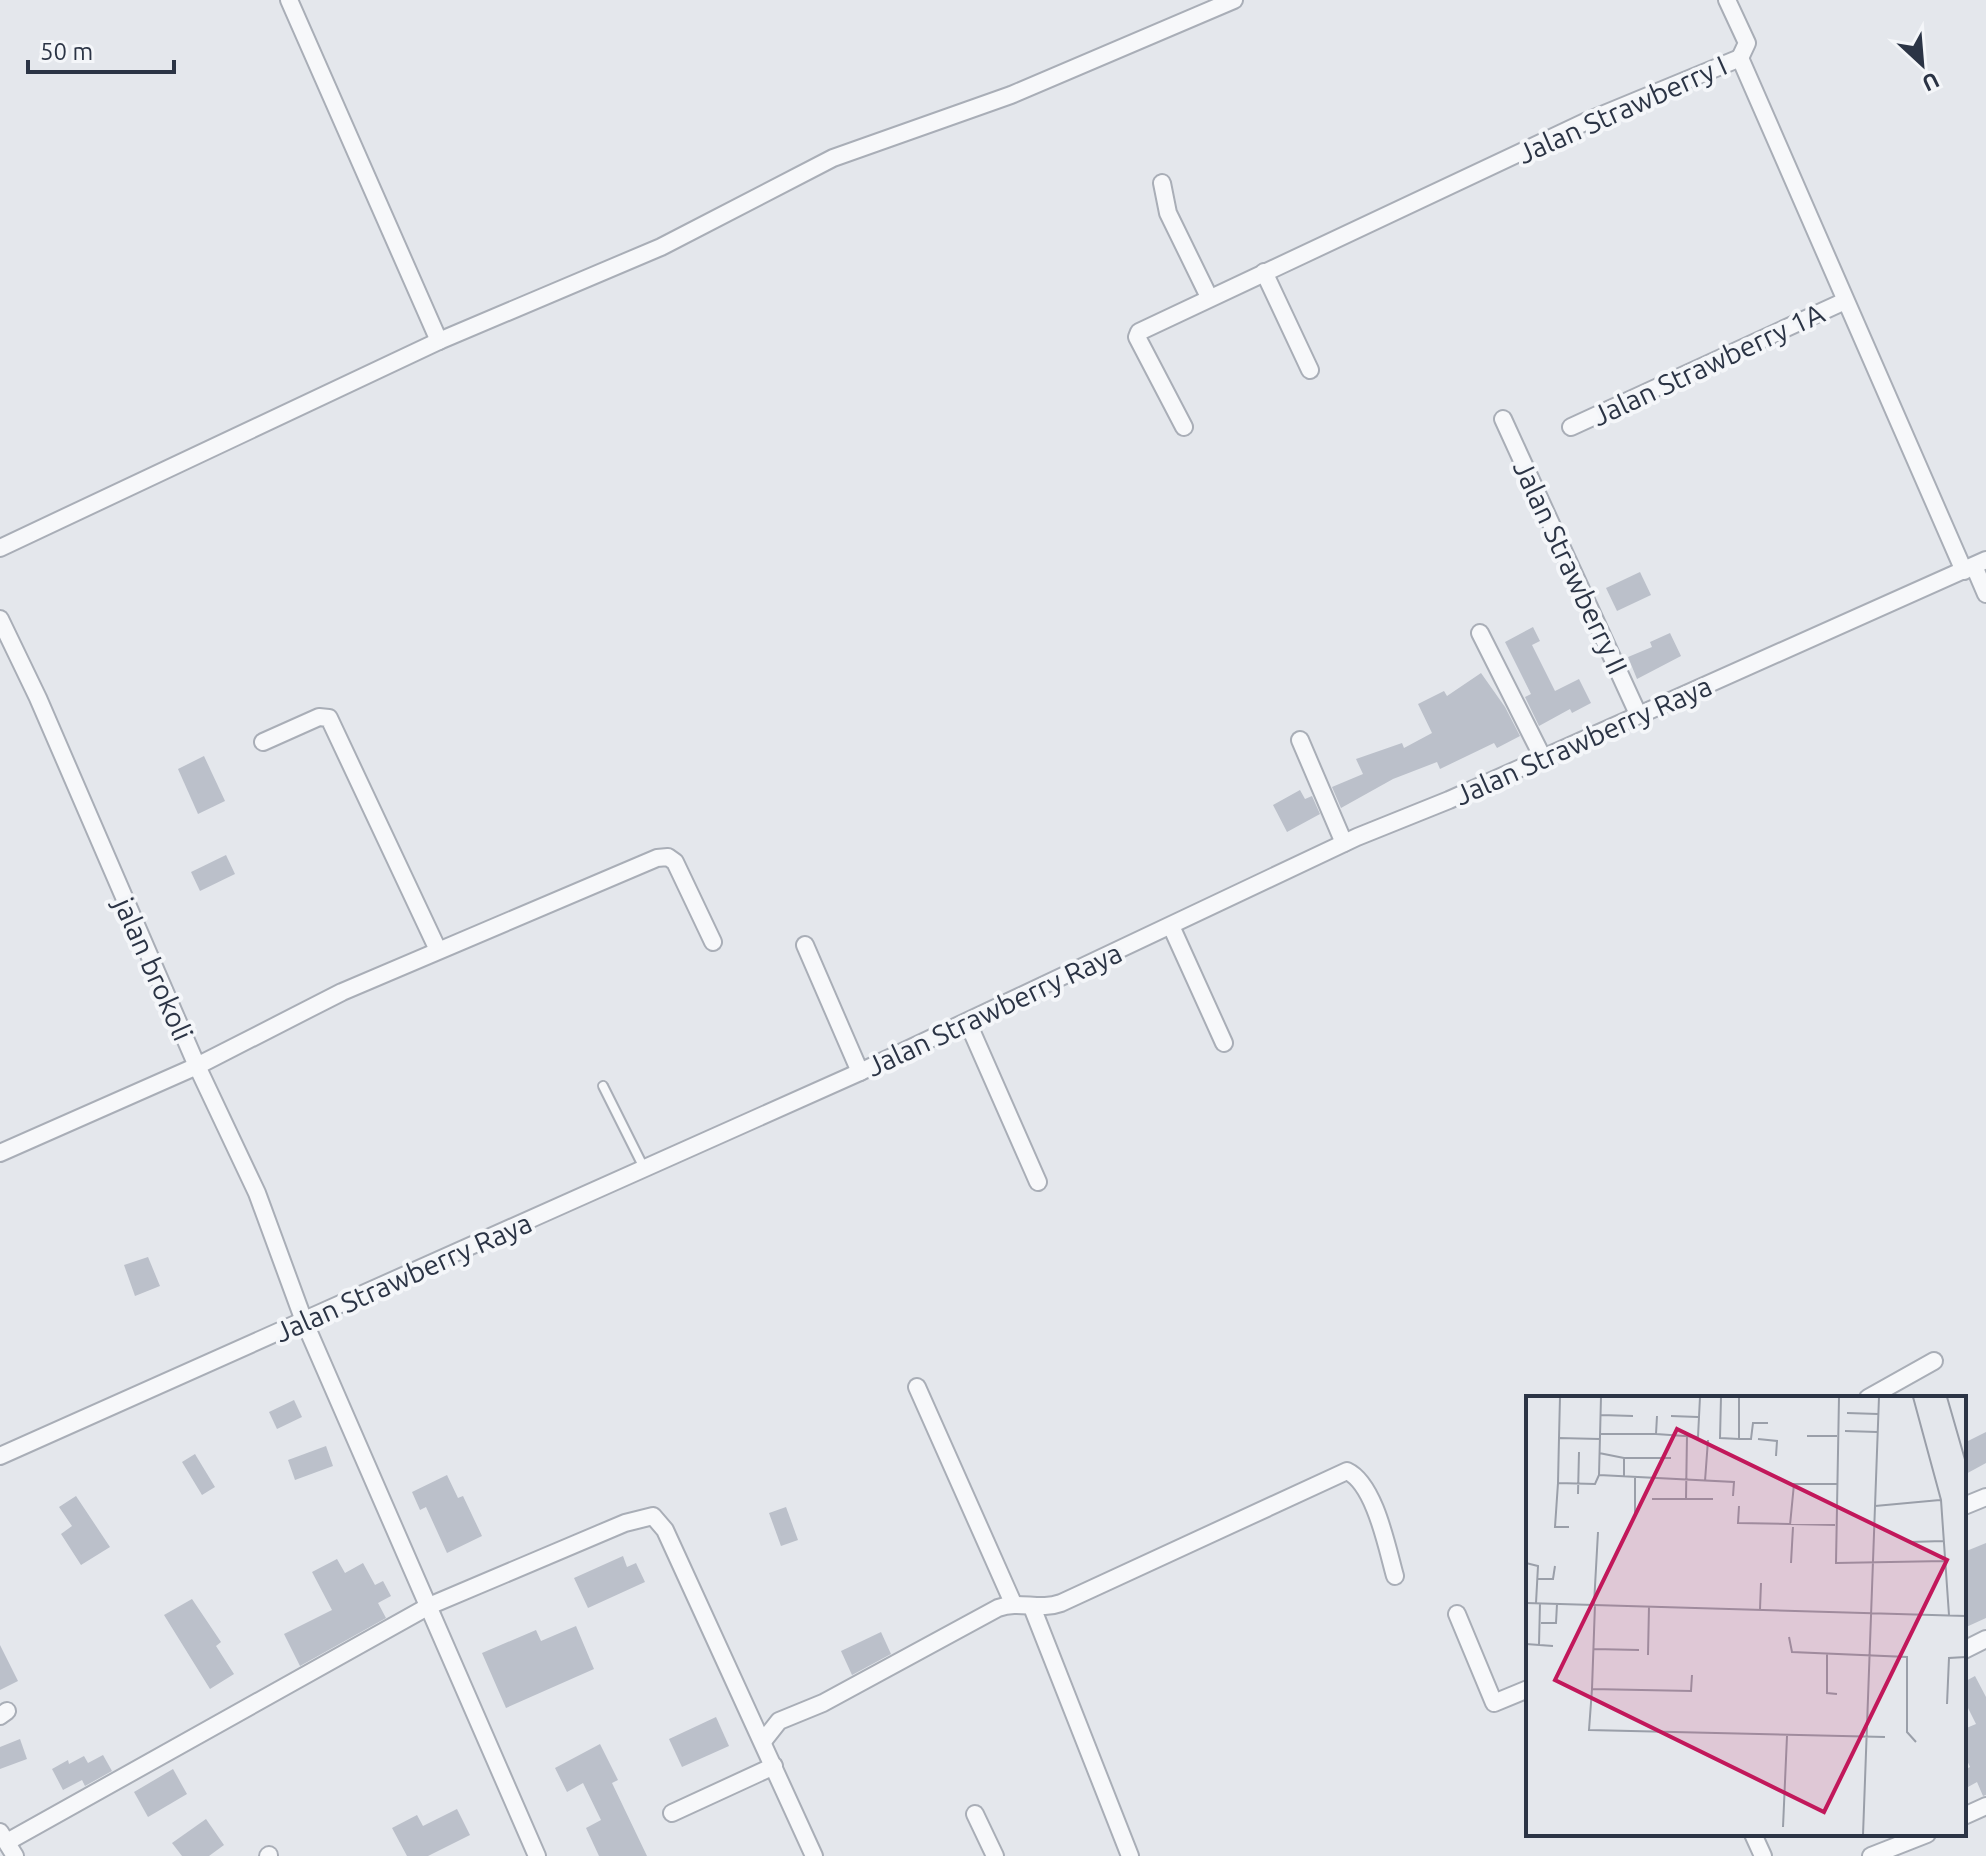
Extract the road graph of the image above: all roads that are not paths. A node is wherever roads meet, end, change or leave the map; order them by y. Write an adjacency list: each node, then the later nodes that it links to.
1 (289, 0): 9 (street)
2 (1234, 0): 9 (street)
3 (1727, 0): 4 (street)
4 (1740, 58): 6 (street, Jalan Strawberry I); 8 (street, Jalan Strawberry I)
5 (1162, 183): 7 (street)
6 (1264, 272): 7 (street, Jalan Strawberry I); 10 (street)
7 (1209, 297): 12 (street, Jalan Strawberry I)
8 (1845, 301): 13 (street, Jalan Strawberry 1A); 15 (street, Jalan Strawberry I)
9 (439, 341): 14 (street)
10 (1310, 370)
11 (1503, 419): 19 (street, Jalan Strawberry II)
12 (1184, 427)
13 (1571, 427)
14 (0, 548)
15 (1975, 566): 16 (street, Jalan Strawberry I); 19 (street, Jalan Strawberry Raya)
16 (1986, 594)
17 (0, 619): 30 (street, jalan brokoli)
18 (1480, 633): 22 (street)
19 (1638, 714): 22 (street, Jalan Strawberry Raya)
20 (1300, 740): 23 (street)
21 (263, 742): 27 (street)
22 (1543, 758): 23 (street, Jalan Strawberry Raya)
23 (1344, 843): 24 (street, Jalan Strawberry Raya)
24 (1171, 926): 28 (street, Jalan Strawberry Raya); 29 (street)
25 (713, 942): 27 (street)
26 (805, 945): 31 (street)
27 (438, 950): 30 (street)
28 (968, 1023): 31 (street, Jalan Strawberry Raya); 35 (street)
29 (1224, 1043)
30 (197, 1066): 33 (street); 36 (street, jalan brokoli)
31 (860, 1072): 34 (street, Jalan Strawberry Raya)
32 (603, 1086): 34 (lane)
33 (0, 1153)
34 (644, 1169): 36 (street, Jalan Strawberry Raya)
35 (1038, 1182)
36 (304, 1321): 40 (street, Jalan Strawberry Raya); 45 (street, jalan brokoli)
37 (1934, 1361): 39 (street)
38 (917, 1387): 44 (street)
39 (1872, 1396)
40 (0, 1456)
41 (1986, 1497): 42 (street)
42 (1966, 1505)
43 (1395, 1576): 46 (street)
44 (1013, 1603): 46 (street); 51 (street)
45 (429, 1606): 51 (street); 59 (street); 60 (street, jalan brokoli)
46 (1032, 1607): 63 (street)
47 (1457, 1614): 50 (street)
48 (1986, 1639): 49 (street)
49 (1966, 1649)
50 (1526, 1690)
51 (764, 1740): 52 (street)
52 (774, 1766): 54 (street); 61 (street)
53 (1986, 1806): 56 (street)
54 (672, 1813)
55 (975, 1814): 62 (street)
56 (1966, 1815)
57 (1754, 1836): 64 (street)
58 (1906, 1839): 65 (street)
59 (7, 1843)
60 (537, 1856)
61 (814, 1856)
62 (995, 1856)
63 (1130, 1856)
64 (1763, 1856)
65 (1871, 1856)

